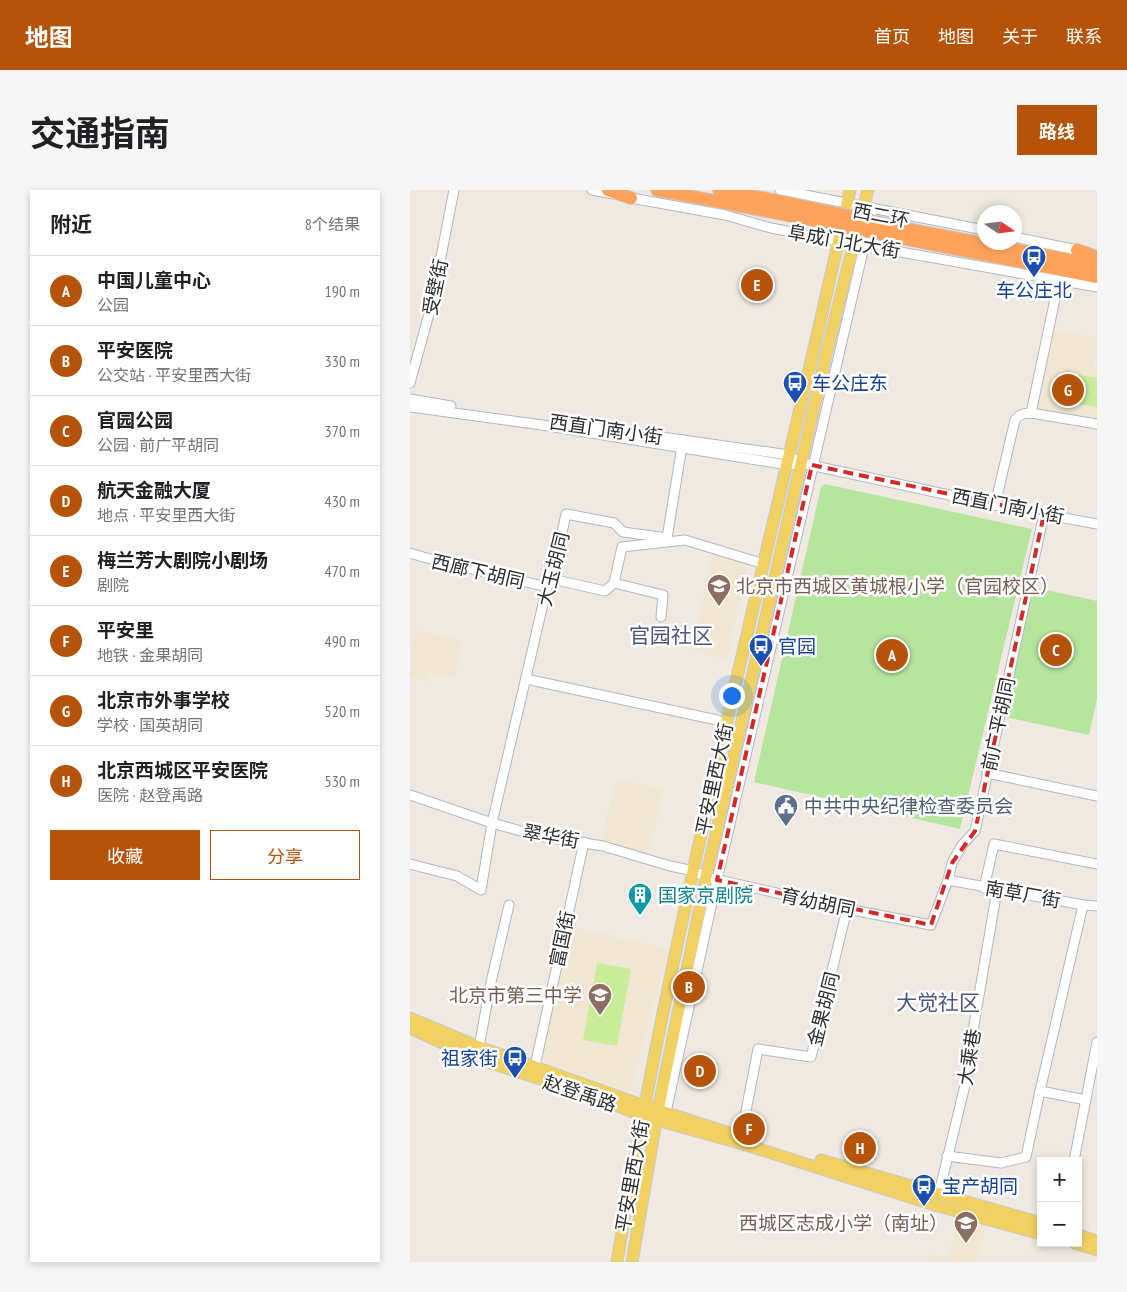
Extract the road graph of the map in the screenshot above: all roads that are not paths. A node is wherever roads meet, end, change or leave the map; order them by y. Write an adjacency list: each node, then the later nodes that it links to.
1 (454, 190): 24 (street, 受壁街)
2 (592, 190): 8 (street, 阜成门北大街)
3 (608, 190): 8 (highway)
4 (657, 190): 9 (highway, 西二环)
5 (719, 190): 9 (highway, 西二环)
6 (850, 190): 10 (main road, 平安里西大街)
7 (868, 190): 11 (main road, 平安里西大街)
8 (631, 198): 15 (street, 阜成门北大街)
9 (779, 202): 10 (street, 阜成门北大街); 13 (highway, 西二环, bridge)
10 (847, 203): 11 (street, 阜成门北大街); 15 (main road, 平安里西大街)
11 (869, 208): 12 (street, 阜成门北大街); 16 (main road, 平安里西大街)
12 (977, 229)
13 (927, 238): 20 (highway, 西二环); 21 (highway, 西二环)
14 (1022, 238): 17 (street)
15 (839, 241): 16 (street, 阜成门北大街); 30 (main road, 平安里西大街)
16 (859, 244): 22 (street, 阜成门北大街); 31 (main road, 平安里西大街)
17 (1077, 250): 18 (street); 19 (highway)
18 (1097, 253)
19 (1097, 257)
20 (1097, 265)
21 (1097, 276)
22 (1058, 280): 23 (street, 阜成门北大街); 27 (street)
23 (1097, 287)
24 (410, 382)
25 (410, 400): 29 (street, 西直门南小街)
26 (410, 407): 29 (street, 西直门南小街)
27 (1032, 413): 28 (street); 32 (street)
28 (1097, 424)
29 (683, 444): 30 (street, 西直门南小街); 37 (street, 大玉胡同)
30 (788, 460): 31 (street, 西直门南小街); 36 (main road, 平安里西大街)
31 (807, 464): 32 (street, 西直门南小街); 50 (main road, 平安里西大街)
32 (996, 505): 33 (street, 西直门南小街)
33 (1044, 514): 34 (street, 西直门南小街); 42 (street, 前广平胡同)
34 (1097, 524)
35 (410, 553): 37 (street, 西廊下胡同)
36 (764, 564): 38 (street); 41 (main road, 平安里西大街)
37 (550, 583): 38 (street, 西廊下胡同); 40 (street, 大玉胡同)
38 (614, 583): 39 (street)
39 (661, 616)
40 (526, 679): 41 (street); 45 (street, 大玉胡同)
41 (726, 725): 49 (main road, 平安里西大街)
42 (987, 773): 44 (street); 51 (street, 前广平胡同)
43 (410, 795): 45 (street, 翠华街)
44 (1097, 796)
45 (492, 823): 46 (street, 翠华街); 47 (street, 大玉胡同)
46 (584, 842): 49 (street, 翠华街); 63 (street, 富国街)
47 (410, 864)
48 (1097, 864): 52 (street)
49 (694, 871): 50 (street, 翠华街); 66 (main road, 平安里西大街)
50 (711, 878): 57 (street, 育幼胡同); 67 (main road, 平安里西大街)
51 (948, 880): 52 (street, 南草厂街); 58 (street, 前广平胡同)
52 (984, 888): 53 (street, 南草厂街)
53 (997, 890): 55 (street, 南草厂街); 69 (street, 大乘巷)
54 (509, 905): 62 (street)
55 (1083, 905): 56 (street, 南草厂街); 64 (street)
56 (1097, 906)
57 (847, 909): 58 (street, 育幼胡同); 68 (street, 金果胡同)
58 (931, 925)
59 (410, 1018): 62 (main road, 赵登禹路)
60 (410, 1028): 66 (main road, 赵登禹路)
61 (1097, 1042): 65 (street)
62 (479, 1047): 63 (main road, 赵登禹路)
63 (535, 1066): 66 (main road, 赵登禹路)
64 (1040, 1092): 65 (street); 69 (street)
65 (1086, 1100): 70 (street)
66 (644, 1111): 67 (main road, 赵登禹路); 78 (main road, 平安里西大街)
67 (660, 1114): 68 (main road, 赵登禹路); 73 (main road, 赵登禹路); 79 (main road, 平安里西大街)
68 (741, 1137): 71 (main road, 赵登禹路)
69 (948, 1156): 71 (street, 大乘巷)
70 (1075, 1157)
71 (939, 1193): 72 (main road, 赵登禹路)
72 (1037, 1223)
73 (1037, 1233)
74 (1082, 1236): 75 (main road)
75 (1097, 1241)
76 (1082, 1245): 77 (main road)
77 (1097, 1250)
78 (617, 1262)
79 (632, 1262)

